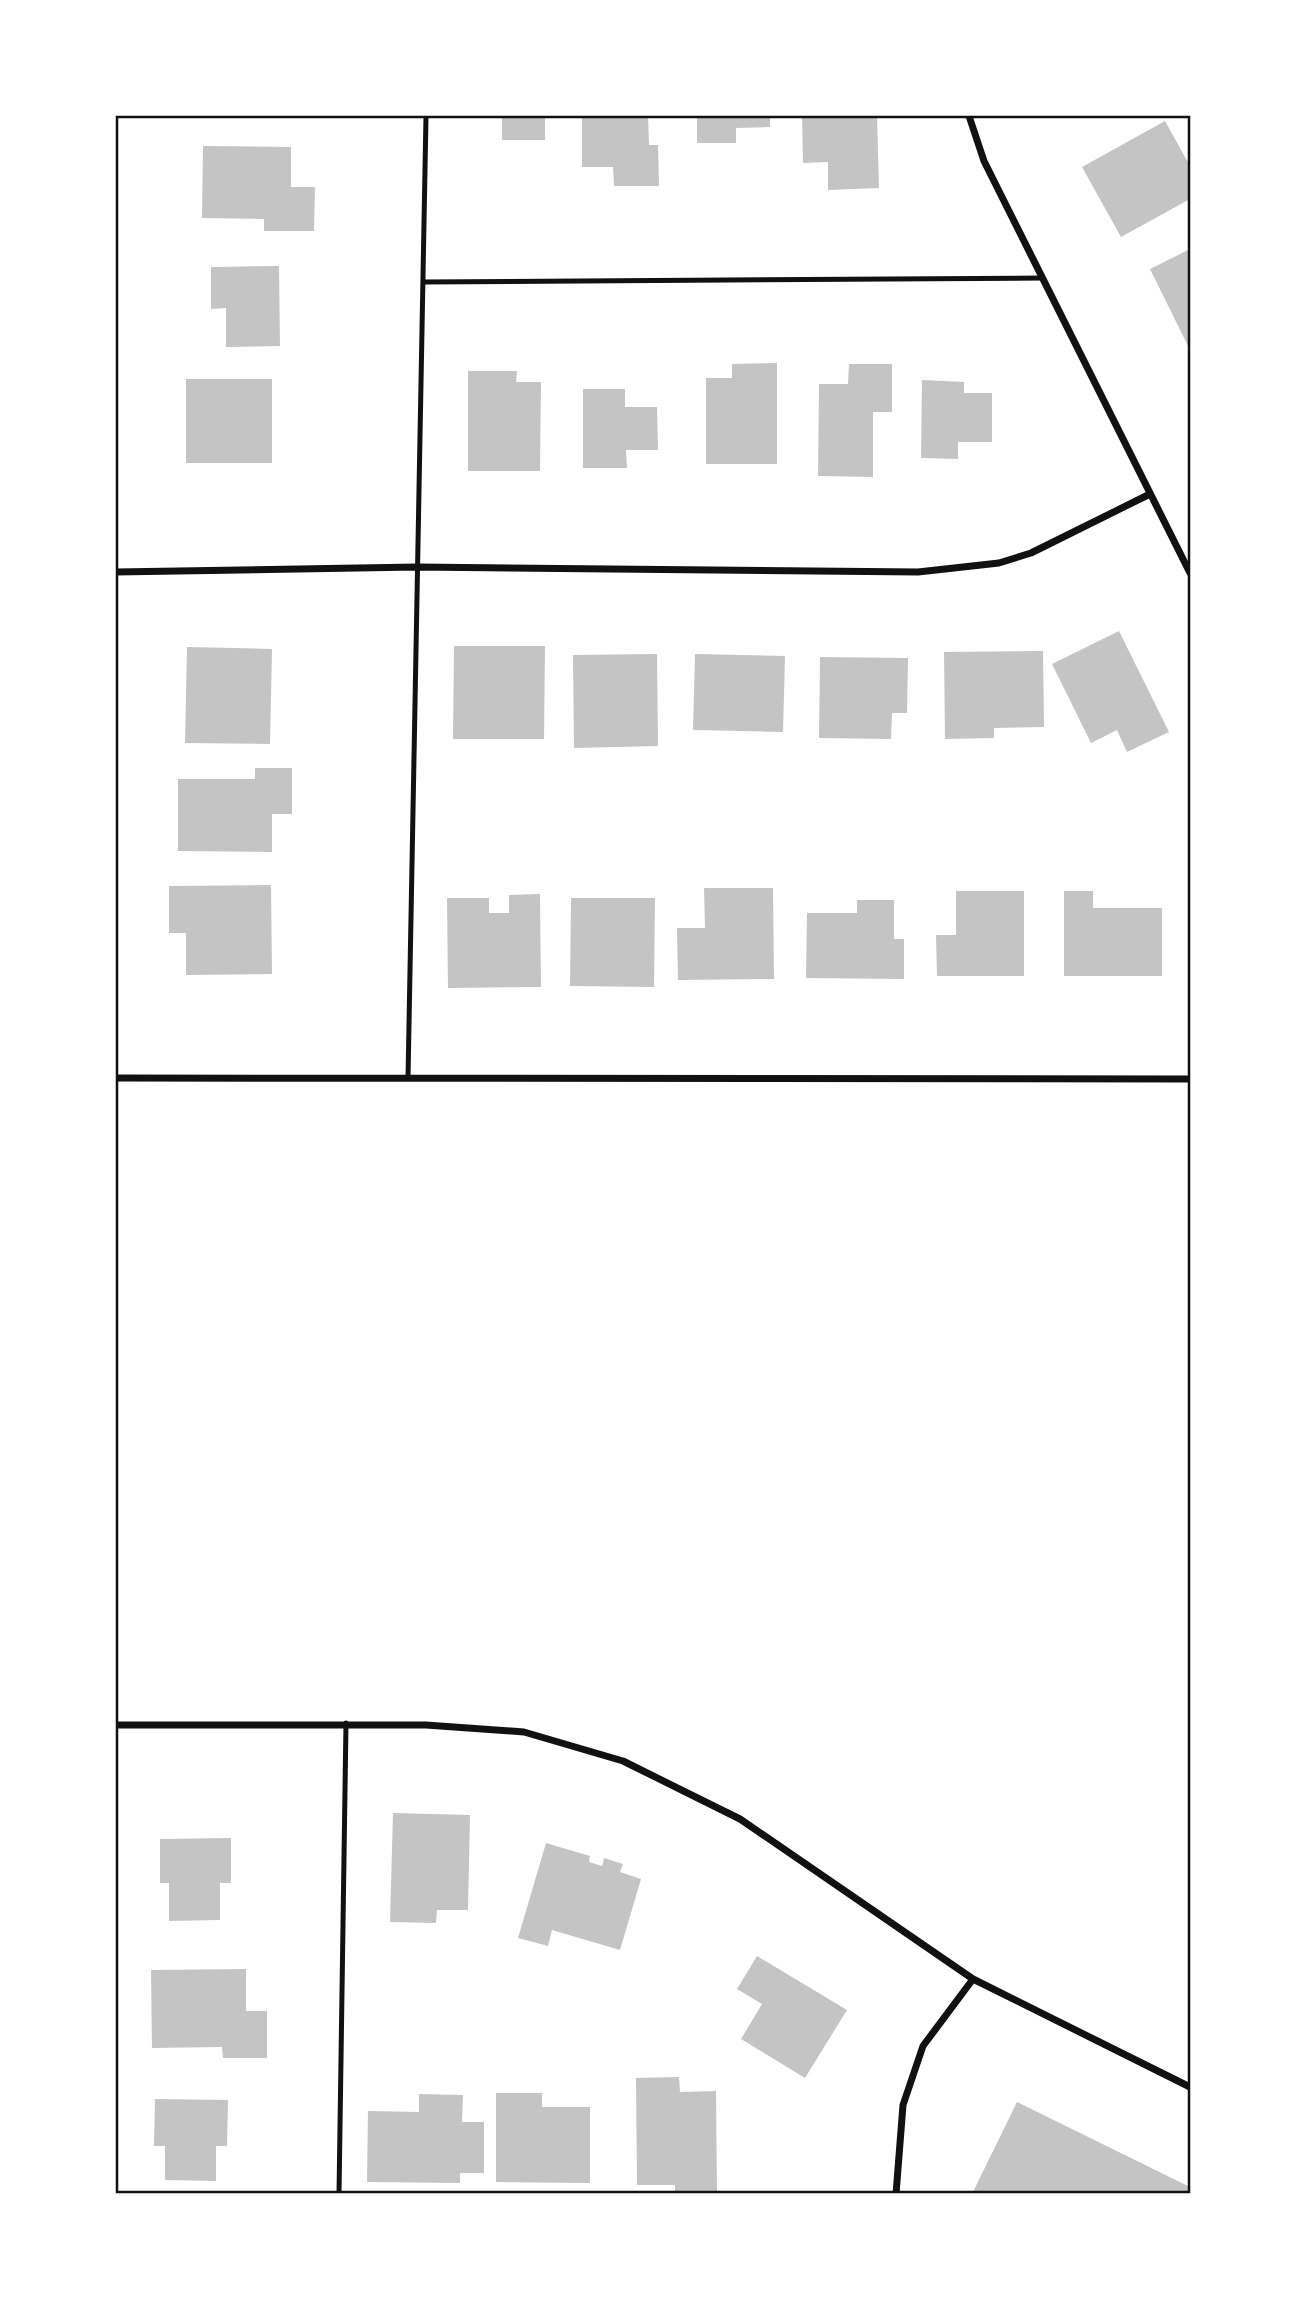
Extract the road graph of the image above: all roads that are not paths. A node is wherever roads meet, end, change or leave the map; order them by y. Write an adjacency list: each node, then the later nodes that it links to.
1 (426, 116): 4 (lane)
2 (969, 116): 3 (street)
3 (1042, 278): 4 (lane); 5 (street)
4 (423, 282): 6 (lane)
5 (1150, 494): 6 (street); 8 (street)
6 (417, 567): 7 (street); 10 (lane)
7 (116, 572)
8 (1191, 573)
9 (116, 1078): 10 (street)
10 (408, 1078): 11 (street)
11 (1191, 1079)
12 (346, 1723): 13 (street); 14 (street); 16 (lane)
13 (116, 1725)
14 (972, 1979): 15 (street); 17 (street)
15 (1191, 2087)
16 (339, 2193)
17 (896, 2193)

